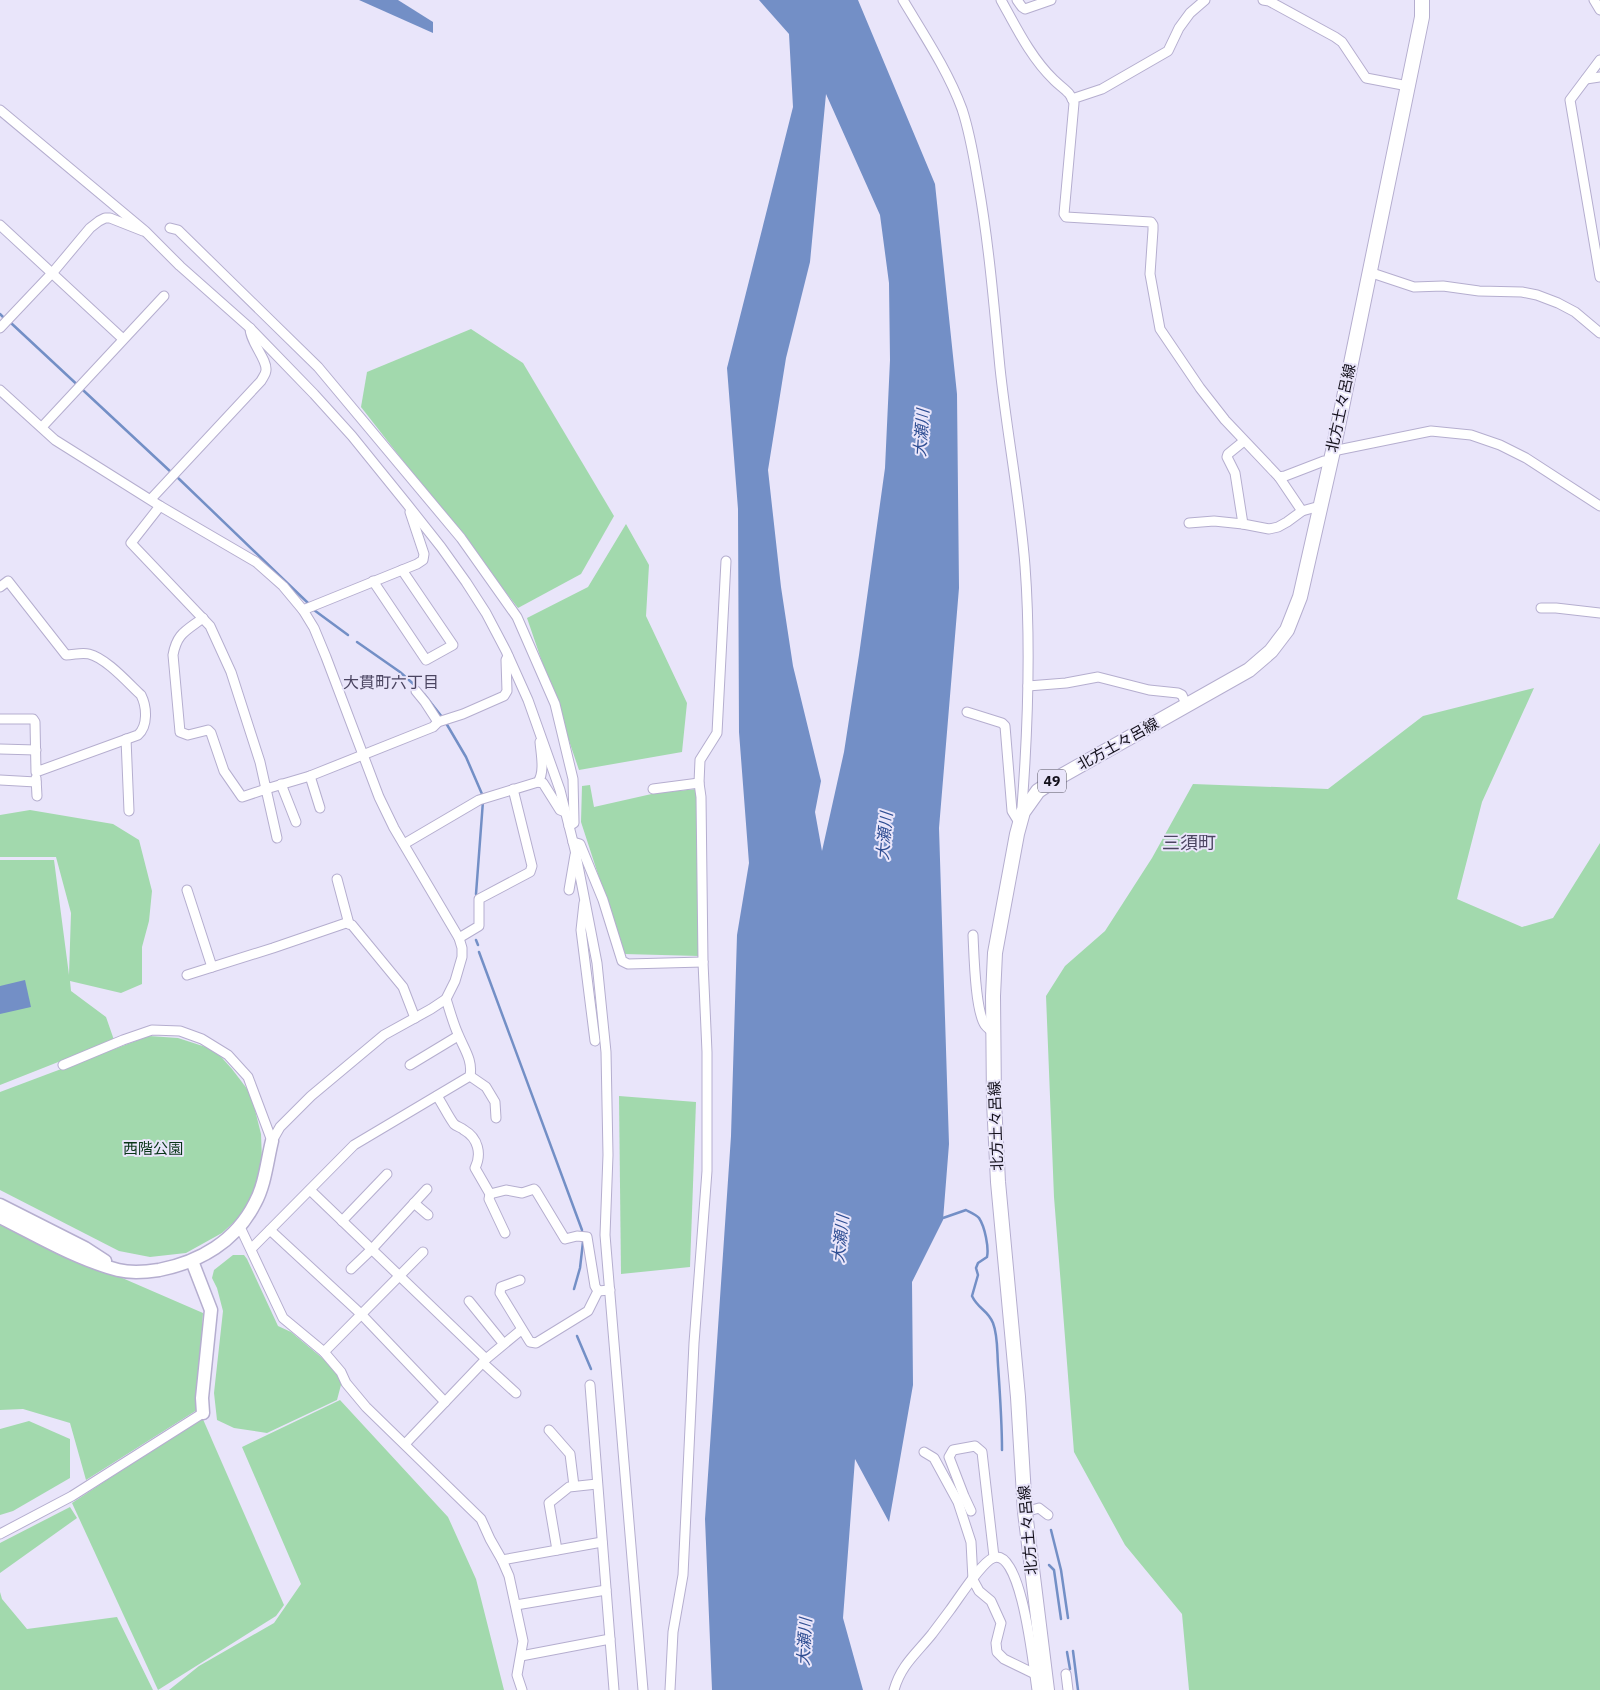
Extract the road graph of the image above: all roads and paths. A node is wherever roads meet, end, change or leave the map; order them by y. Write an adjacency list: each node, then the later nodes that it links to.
1 (903, 0): 51 (street)
2 (1001, 0): 16 (street)
3 (1017, 0): 10 (street)
4 (1051, 0): 10 (street)
5 (1205, 0): 16 (street)
6 (1263, 0): 7 (street)
7 (1271, 0): 15 (street)
8 (1422, 0): 15 (main road, 北方土々呂線 / 49)
9 (1594, 0): 11 (street)
10 (1028, 4)
11 (1600, 10)
12 (1600, 60): 14 (street)
13 (1600, 77): 14 (street)
14 (1586, 79): 23 (street)
15 (1408, 86): 21 (main road, 北方土々呂線 / 49)
16 (1072, 99): 31 (street)
17 (0, 110): 20 (street)
18 (0, 225): 22 (street)
19 (170, 228): 77 (street)
20 (145, 231): 22 (street); 26 (street)
21 (1370, 272): 27 (street); 32 (main road, 北方土々呂線 / 49)
22 (51, 273): 25 (street); 28 (street)
23 (1600, 277)
24 (164, 296): 28 (street)
25 (0, 328)
26 (250, 328): 34 (street); 35 (street)
27 (1600, 333)
28 (124, 339): 30 (street)
29 (0, 390): 30 (street)
30 (42, 428): 34 (street)
31 (1244, 441): 33 (street); 41 (street)
32 (1331, 456): 33 (street); 37 (main road, 北方土々呂線 / 49); 38 (street)
33 (1279, 477): 39 (street)
34 (151, 499): 36 (street)
35 (408, 504): 43 (street); 50 (street)
36 (160, 506): 47 (street); 49 (street)
37 (1320, 506): 39 (street); 53 (main road, 北方土々呂線 / 49)
38 (1600, 506)
39 (1302, 511): 41 (street)
40 (1188, 522): 41 (street)
41 (1243, 524)
42 (726, 561): 66 (street)
43 (402, 570): 44 (street); 44 (street)
44 (374, 581): 47 (street)
45 (0, 587): 58 (street)
46 (1541, 608): 48 (street)
47 (304, 610): 61 (street)
48 (1600, 613)
49 (203, 618): 68 (street); 68 (street)
50 (508, 655): 56 (street); 57 (street)
51 (1028, 686): 53 (street); 75 (street)
52 (416, 691): 56 (street)
53 (1187, 706): 75 (main road, 北方土々呂線 / 49)
54 (967, 712): 75 (street)
55 (0, 719): 60 (street)
56 (438, 722): 61 (street)
57 (540, 732): 65 (street); 74 (street)
58 (126, 740): 63 (street); 73 (street)
59 (0, 749): 60 (street)
60 (36, 750): 63 (street)
61 (363, 754): 62 (street); 79 (street)
62 (310, 776): 67 (street); 72 (street)
63 (36, 777): 64 (street); 71 (street)
64 (0, 780)
65 (538, 782): 69 (street); 74 (street)
66 (699, 783): 70 (street); 88 (street)
67 (281, 784): 68 (street); 76 (street)
68 (266, 789): 78 (street)
69 (513, 789): 79 (street); 87 (street)
70 (653, 789)
71 (37, 796)
72 (320, 808)
73 (130, 811)
74 (565, 812): 77 (street)
75 (1021, 818): 93 (main road, 北方土々呂線 / 49)
76 (296, 822)
77 (569, 826): 80 (street)
78 (277, 838)
79 (404, 844): 87 (street)
80 (574, 846): 83 (street); 84 (street); 88 (street)
81 (337, 879): 85 (street)
82 (187, 890): 89 (street)
83 (569, 890)
84 (586, 898): 95 (street); 122 (street)
85 (349, 924): 89 (street); 92 (street)
86 (973, 934): 93 (street)
87 (459, 938): 91 (street)
88 (704, 962): 157 (street)
89 (212, 967): 90 (street)
90 (187, 975)
91 (446, 999): 92 (street); 94 (street)
92 (415, 1018): 101 (street)
93 (993, 1033): 140 (main road, 北方土々呂線 / 49)
94 (458, 1036): 97 (street); 98 (street)
95 (595, 1041)
96 (63, 1065): 101 (street)
97 (410, 1065)
98 (470, 1076): 99 (street); 100 (street)
99 (437, 1096): 104 (street); 105 (street)
100 (496, 1118)
101 (272, 1141): 111 (street)
102 (387, 1174): 110 (street)
103 (428, 1189): 106 (street)
104 (310, 1190): 110 (street); 112 (street)
105 (490, 1194): 113 (street); 123 (street)
106 (414, 1203): 108 (street); 115 (street)
107 (0, 1205): 119 (street)
108 (428, 1216)
109 (0, 1217): 119 (street)
110 (342, 1221): 115 (street)
111 (240, 1227): 114 (street); 117 (street)
112 (270, 1230): 114 (street); 125 (street)
113 (505, 1234)
114 (251, 1249): 128 (street)
115 (372, 1249): 118 (street); 120 (street)
116 (423, 1252): 120 (street)
117 (192, 1261): 119 (street); 133 (street)
118 (351, 1269)
119 (120, 1270)
120 (400, 1276): 125 (street); 129 (street)
121 (520, 1280): 126 (street)
122 (610, 1290): 123 (street); 156 (street)
123 (598, 1292): 126 (street)
124 (469, 1301): 127 (street)
125 (362, 1315): 128 (street); 132 (street)
126 (521, 1330): 127 (street)
127 (503, 1344): 129 (street)
128 (324, 1352): 135 (street)
129 (484, 1361): 131 (street); 132 (street)
130 (590, 1385): 137 (street)
131 (516, 1393)
132 (445, 1402): 135 (street)
133 (202, 1413): 142 (street)
134 (549, 1430): 138 (street)
135 (405, 1444): 146 (street)
136 (924, 1452): 147 (street)
137 (597, 1484): 138 (street); 143 (street)
138 (574, 1486): 144 (street)
139 (971, 1511): 145 (street)
140 (1025, 1512): 141 (street); 153 (main road, 北方土々呂線 / 49)
141 (1048, 1515)
142 (0, 1534)
143 (602, 1542): 144 (street); 148 (street)
144 (557, 1550): 146 (street)
145 (994, 1557): 147 (street); 153 (street)
146 (502, 1560): 149 (street)
147 (973, 1580): 153 (street); 158 (street)
148 (606, 1590): 149 (street); 150 (street)
149 (516, 1605): 151 (street)
150 (610, 1639): 151 (street); 155 (street)
151 (521, 1656): 154 (street)
152 (1066, 1674): 159 (street)
153 (1041, 1683)
154 (522, 1690)
155 (614, 1690)
156 (643, 1690)
157 (670, 1690)
158 (894, 1690)
159 (1068, 1690)

